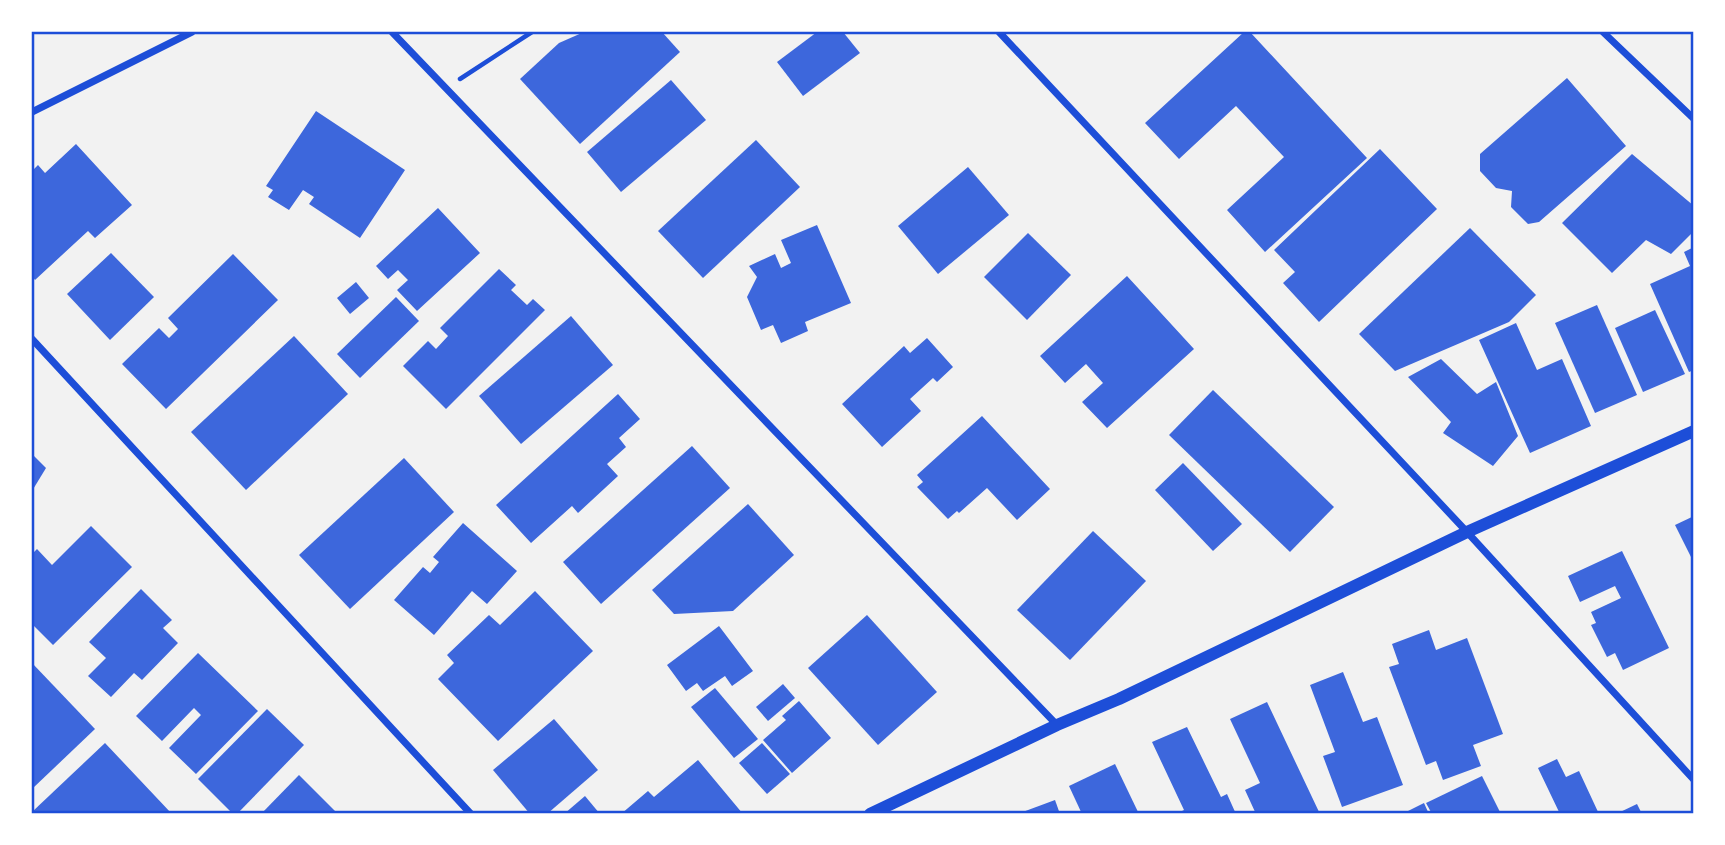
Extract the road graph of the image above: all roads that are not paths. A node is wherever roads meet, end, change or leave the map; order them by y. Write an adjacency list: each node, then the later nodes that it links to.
1 (192, 32): 5 (street)
2 (392, 32): 10 (street)
3 (999, 32): 9 (street)
4 (1604, 32): 6 (street)
5 (32, 112)
6 (1693, 119)
7 (32, 340): 12 (street)
8 (1693, 431): 9 (street)
9 (1467, 531): 10 (street); 11 (street)
10 (1057, 725): 13 (street)
11 (1693, 780)
12 (471, 814)
13 (870, 814)

